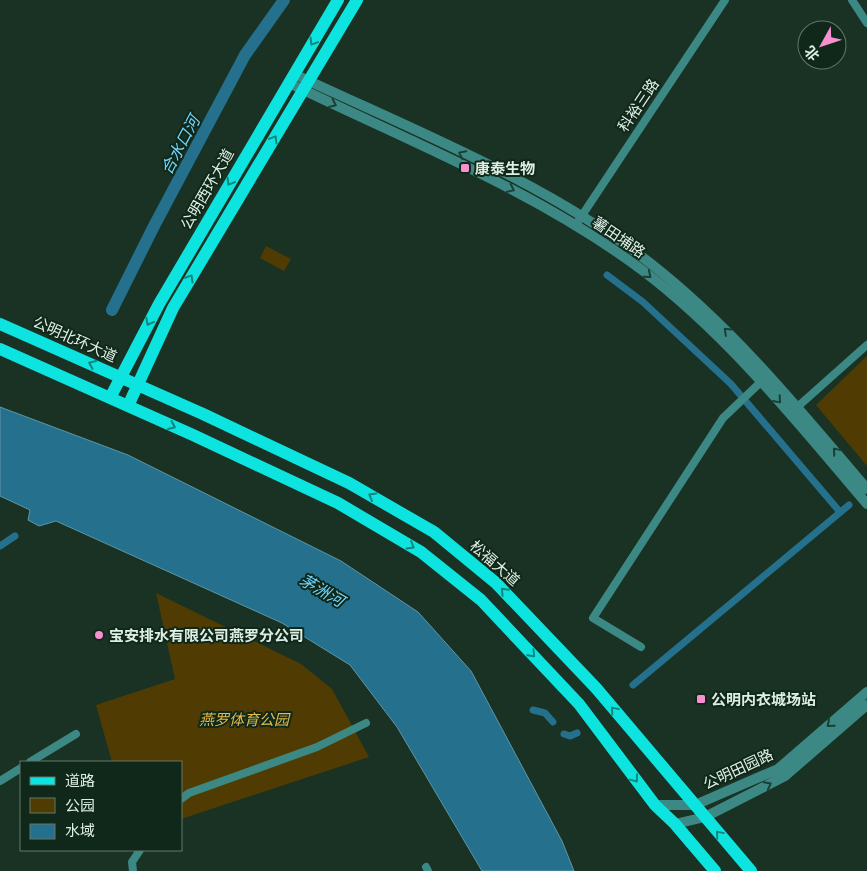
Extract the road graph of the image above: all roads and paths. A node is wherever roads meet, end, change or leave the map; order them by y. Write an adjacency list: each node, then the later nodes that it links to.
1 (338, 0): 6 (main road, 公明西环大道, one-way to 6)
2 (357, 0): 7 (main road, 公明西环大道)
3 (725, 0): 8 (street, 科裕三路)
4 (852, 0): 5 (street)
5 (867, 23)
6 (291, 79): 7 (street, 薯田埔路); 12 (main road, 公明西环大道, one-way to 12)
7 (305, 86): 8 (street, 薯田埔路); 14 (main road, 公明西环大道, one-way to 7)
8 (578, 221): 13 (street, 薯田埔路)
9 (0, 324): 12 (main road, 公明北环大道, one-way to 9)
10 (867, 345): 17 (street)
11 (0, 349): 15 (main road)
12 (120, 377): 14 (main road, 公明北环大道); 15 (main road, 公明西环大道)
13 (762, 381): 17 (street, 薯田埔路); 20 (street)
14 (136, 384): 16 (main road, 公明西环大道); 30 (main road, 松福大道, one-way to 14)
15 (110, 398): 16 (main road)
16 (128, 406): 29 (main road, one-way to 29)
17 (794, 410): 18 (street, 薯田埔路, one-way to 17); 19 (street, 薯田埔路)
18 (867, 489)
19 (867, 504)
20 (641, 647)
21 (867, 692): 30 (street, 公明田园路, one-way to 30)
22 (867, 705): 31 (street, 公明田园路, one-way to 22)
23 (366, 723): 28 (street)
24 (76, 734): 25 (street)
25 (32, 761)
26 (20, 769): 27 (street)
27 (0, 781)
28 (182, 798)
29 (656, 805): 30 (street, 公明田园路); 32 (main road)
30 (695, 805): 31 (main road, 松福大道)
31 (705, 817): 32 (street, 公明田园路); 36 (main road, 松福大道, one-way to 31)
32 (675, 824): 35 (main road)
33 (139, 851): 34 (street)
34 (133, 871)
35 (715, 871)
36 (751, 871)

